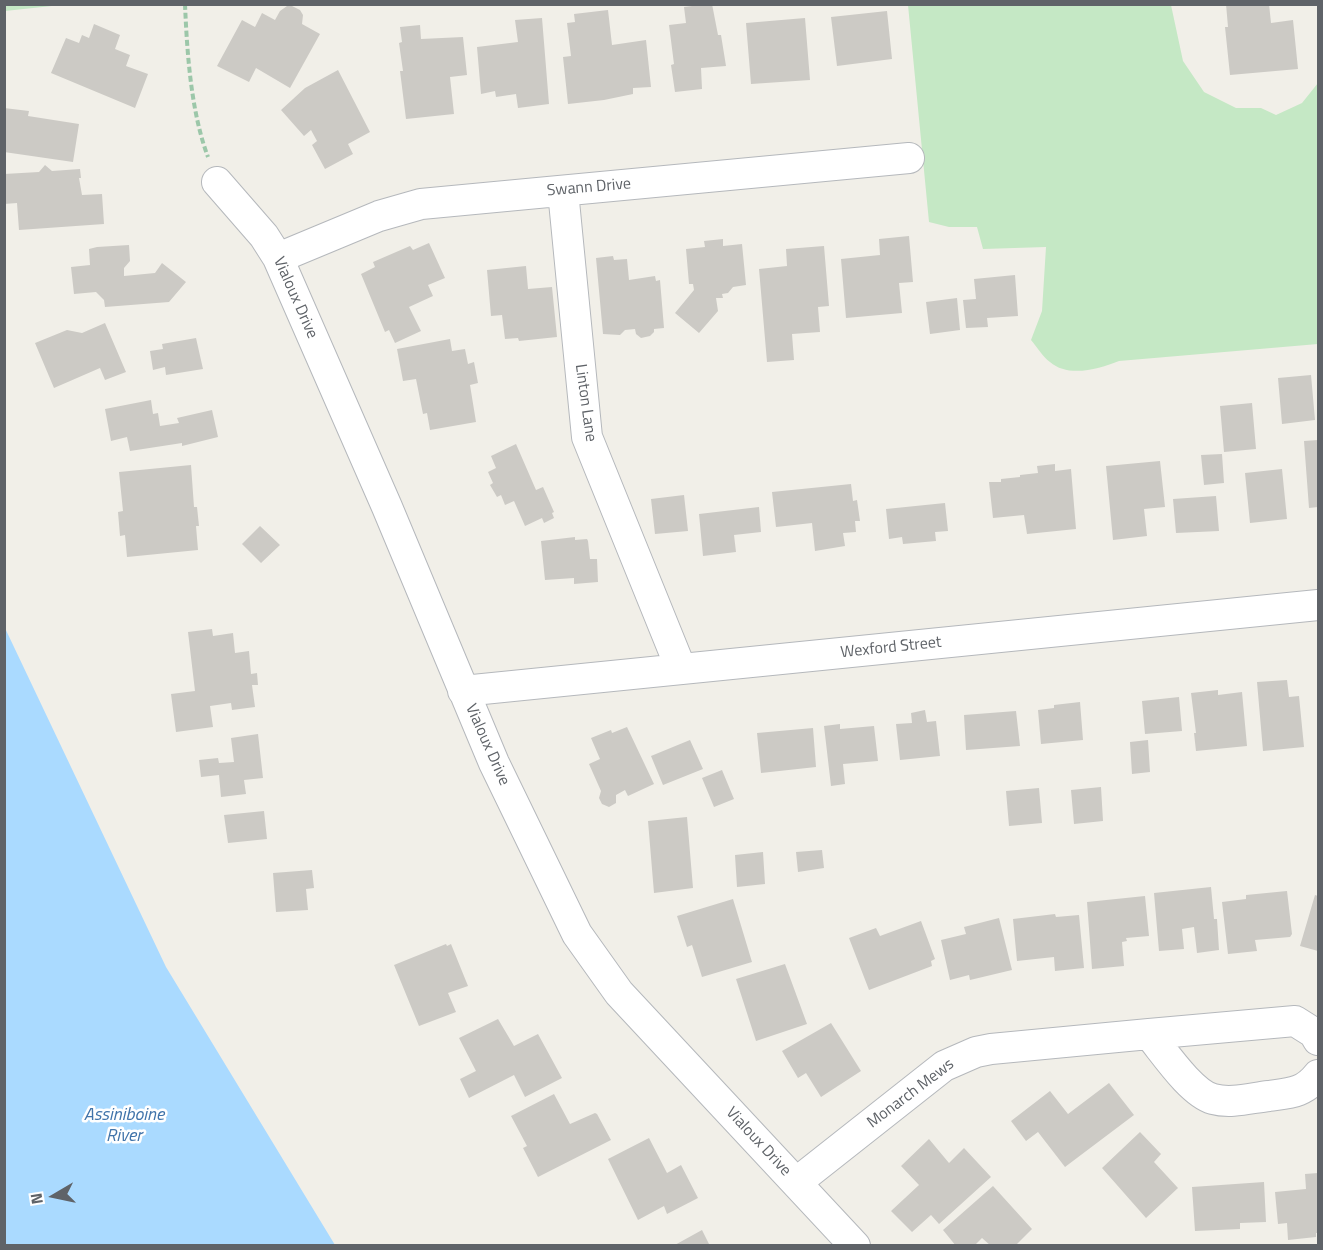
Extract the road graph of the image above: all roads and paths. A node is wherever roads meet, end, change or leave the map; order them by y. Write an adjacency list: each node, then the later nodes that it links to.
1 (185, 4): 3 (path)
2 (909, 158): 4 (street, Swann Drive)
3 (217, 182): 5 (street, Vialoux Drive)
4 (563, 191): 5 (street, Swann Drive); 7 (street, Linton Lane)
5 (278, 258): 8 (street, Vialoux Drive)
6 (1318, 605): 7 (street, Wexford Street)
7 (681, 669): 8 (street, Wexford Street)
8 (463, 691): 12 (street, Vialoux Drive)
9 (1149, 1034): 10 (street, Monarch Mews); 11 (street); 12 (street, Monarch Mews)
10 (1318, 1040)
11 (1318, 1076)
12 (797, 1182): 13 (street, Vialoux Drive)
13 (855, 1245)

